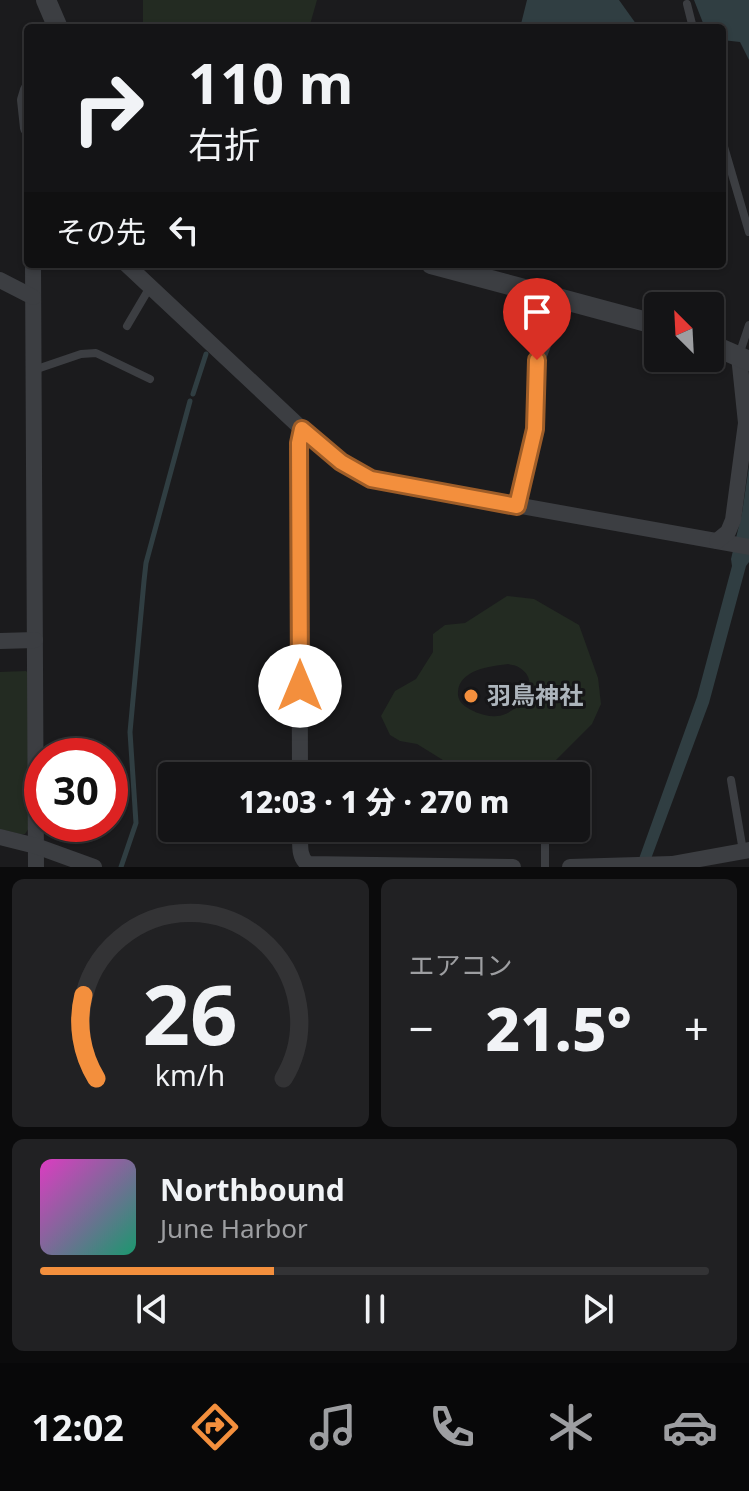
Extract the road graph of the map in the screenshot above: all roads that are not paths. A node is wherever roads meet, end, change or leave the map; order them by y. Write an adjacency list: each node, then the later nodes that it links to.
1 (46, 0): 3 (street)
2 (687, 4): 4 (lane)
3 (56, 24)
4 (692, 24)
5 (726, 154): 6 (lane)
6 (749, 232)
7 (33, 268): 12 (street)
8 (130, 268): 11 (street)
9 (446, 268): 13 (street)
10 (0, 280): 12 (street)
11 (150, 287): 16 (lane); 21 (street)
12 (33, 297): 19 (street)
13 (561, 299): 14 (street); 22 (street)
14 (644, 321)
15 (749, 325): 18 (lane)
16 (127, 326)
17 (724, 350): 18 (street)
18 (744, 358): 23 (street)
19 (33, 370): 20 (lane); 24 (street)
20 (150, 379)
21 (302, 429): 22 (street); 26 (street)
22 (517, 506): 23 (street)
23 (733, 544)
24 (35, 640): 25 (street); 31 (street)
25 (0, 641)
26 (300, 762)
27 (731, 780): 32 (lane)
28 (0, 837): 31 (street)
29 (301, 842): 33 (street)
30 (545, 842): 38 (lane)
31 (36, 846): 35 (street); 36 (street)
32 (746, 851): 34 (street)
33 (303, 864): 37 (street)
34 (642, 865): 39 (street)
35 (36, 867)
36 (94, 867)
37 (513, 867)
38 (545, 867)
39 (570, 867)

